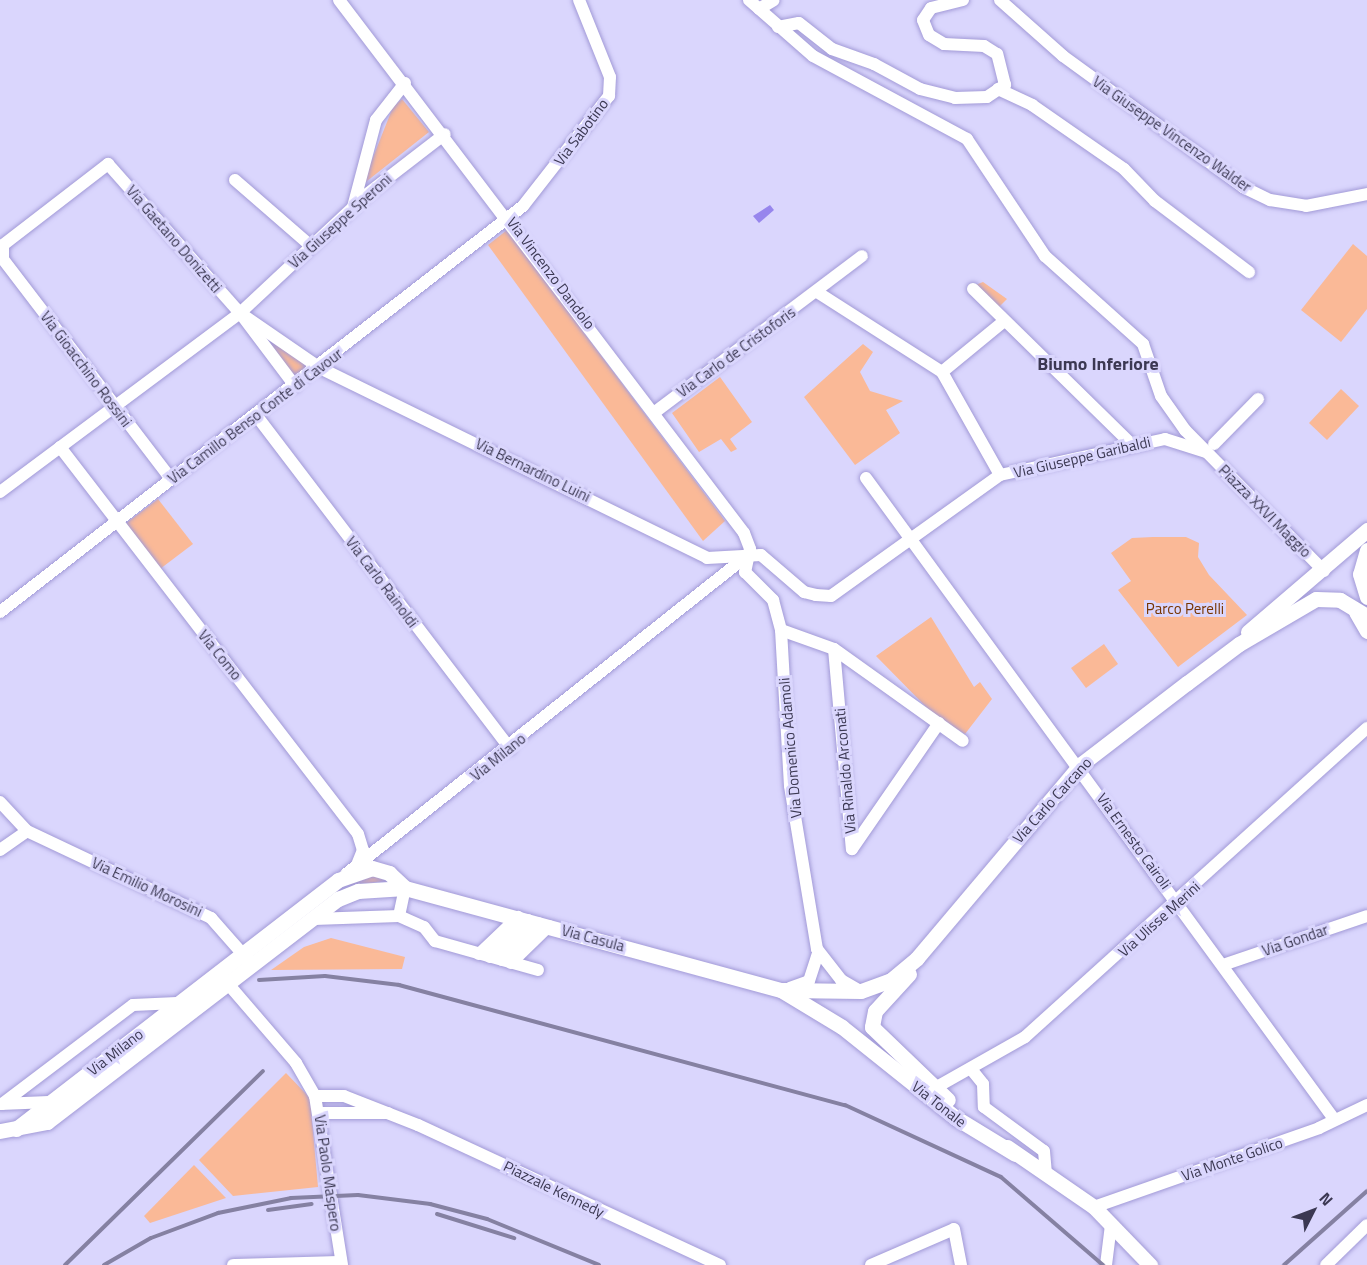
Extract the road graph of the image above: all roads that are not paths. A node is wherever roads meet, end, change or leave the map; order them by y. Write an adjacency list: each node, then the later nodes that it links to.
1 (339, 0): 9 (street, Via Vincenzo Dandolo)
2 (579, 0): 15 (street, Via Sabotino)
3 (749, 0): 7 (street)
4 (774, 0): 7 (street)
5 (963, 0): 10 (street)
6 (1000, 0): 13 (street, Via Giuseppe Vincenzo Walder)
7 (759, 9): 8 (street)
8 (778, 27): 10 (street); 34 (street, Piazza XXVI Maggio)
9 (405, 83): 11 (street, Via Vincenzo Dandolo); 14 (street)
10 (998, 89): 19 (street)
11 (445, 134): 14 (street, Via Giuseppe Speroni); 15 (street, Via Vincenzo Dandolo)
12 (234, 180): 16 (street)
13 (1367, 194)
14 (353, 207): 16 (street, Via Giuseppe Speroni)
15 (509, 218): 24 (street, Via Camillo Benso Conte di Cavour); 29 (street, Via Vincenzo Dandolo)
16 (311, 246): 22 (street, Via Giuseppe Speroni)
17 (862, 256): 20 (street, Via Carlo de Cristoforis)
18 (3, 258): 22 (street, Via Gaetano Donizetti); 28 (street, Via Gioacchino Rossini)
19 (1249, 272)
20 (821, 288): 25 (street); 29 (street, Via Carlo de Cristoforis)
21 (973, 289): 23 (street)
22 (240, 313): 24 (street, Via Bernardino Luini); 26 (street); 28 (street, Via Giuseppe Speroni)
23 (999, 318): 25 (street); 32 (street)
24 (320, 368): 26 (street, Via Camillo Benso Conte di Cavour); 43 (street, Via Bernardino Luini)
25 (942, 372): 35 (street)
26 (295, 386): 30 (street, Via Camillo Benso Conte di Cavour)
27 (1258, 399): 34 (street, Piazza XXVI Maggio)
28 (114, 406): 33 (street, Via Giuseppe Speroni); 37 (street, Via Gioacchino Rossini)
29 (655, 412): 43 (street, Via Vincenzo Dandolo)
30 (256, 415): 37 (street, Via Camillo Benso Conte di Cavour); 55 (street, Via Carlo Rainoldi)
31 (1165, 439): 32 (street, Via Giuseppe Garibaldi); 34 (street, Piazza XXVI Maggio)
32 (1130, 443): 35 (street, Via Giuseppe Garibaldi)
33 (60, 447): 38 (street, Via Giuseppe Speroni); 39 (street, Via Como)
34 (1209, 449): 44 (street, Piazza XXVI Maggio)
35 (1000, 475): 41 (street, Via Giuseppe Garibaldi)
36 (866, 478): 41 (street)
37 (171, 479): 39 (street, Via Camillo Benso Conte di Cavour)
38 (0, 492)
39 (117, 522): 46 (street, Via Camillo Benso Conte di Cavour); 60 (street, Via Como)
40 (1367, 530): 42 (main road, Via Carlo Carcano)
41 (910, 535): 43 (street, Via Giuseppe Garibaldi); 56 (street, Via Ernesto Cairoli)
42 (1363, 550): 44 (main road, Via Carlo Carcano); 45 (main road)
43 (749, 554): 48 (street, Via Domenico Adamoli); 55 (street, Via Milano)
44 (1324, 571): 50 (main road, Via Carlo Carcano)
45 (1367, 597)
46 (0, 612)
47 (1361, 614): 49 (main road); 50 (main road, Via Carlo Carcano)
48 (781, 630): 51 (street); 69 (street, Via Domenico Adamoli)
49 (1367, 630)
50 (1239, 644): 56 (main road, Via Carlo Carcano)
51 (834, 649): 52 (street); 52 (street, Via Rinaldo Arconati)
52 (939, 723): 54 (street)
53 (1367, 728): 63 (street, Via Ulisse Merini)
54 (963, 741)
55 (510, 748): 60 (street, Via Milano)
56 (1080, 765): 63 (street, Via Ernesto Cairoli); 71 (main road, Via Carlo Carcano)
57 (0, 802): 58 (street)
58 (27, 831): 59 (street); 70 (street, Via Emilio Morosini)
59 (0, 850)
60 (356, 867): 61 (street, Via Milano)
61 (338, 880): 62 (main road, Via Casula); 70 (main road, Via Milano)
62 (405, 888): 64 (main road, Via Casula); 65 (street); 67 (main road, Via Casula)
63 (1179, 903): 73 (street, Via Ernesto Cairoli); 80 (street, Via Ulisse Merini)
64 (329, 905): 68 (main road, Via Milano)
65 (399, 916): 68 (street); 72 (street)
66 (1367, 916): 73 (street, Via Gondar)
67 (533, 922): 72 (street); 72 (street); 76 (main road, Via Casula)
68 (302, 925): 70 (main road, Via Milano)
69 (818, 953): 76 (street, Via Domenico Adamoli); 77 (street, Via Domenico Adamoli)
70 (247, 958): 75 (main road, Via Milano)
71 (917, 958): 77 (main road, Via Carlo Carcano); 79 (main road, Via Carlo Carcano)
72 (496, 959): 74 (street)
73 (1223, 965): 88 (street, Via Ernesto Cairoli)
74 (538, 970)
75 (222, 977): 78 (main road, Via Milano); 82 (street, Via Paolo Maspero); 89 (main road, Via Milano)
76 (781, 990): 77 (main road); 79 (main road)
77 (861, 992)
78 (177, 1004): 83 (main road, Via Milano); 84 (street)
79 (873, 1042): 81 (main road, Via Tonale); 91 (main road, Via Tonale)
80 (971, 1069): 81 (street, Via Ulisse Merini); 92 (street, Via Tonale)
81 (935, 1088): 91 (main road, Via Tonale)
82 (315, 1096): 86 (street, Via Paolo Maspero); 87 (street, Piazzale Kennedy)
83 (49, 1102): 84 (street); 89 (main road, Via Milano)
84 (1, 1104)
85 (1367, 1105): 88 (street, Via Monte Golico)
86 (321, 1113): 87 (street, Piazzale Kennedy); 96 (street, Via Paolo Maspero)
87 (388, 1113): 98 (street, Piazzale Kennedy)
88 (1334, 1119): 93 (street, Via Monte Golico)
89 (16, 1129): 90 (main road, Via Milano)
90 (0, 1131)
91 (1015, 1154): 92 (main road, Via Tonale)
92 (1046, 1175): 93 (main road, Via Tonale)
93 (1094, 1207): 94 (main road, Via Tonale)
94 (1111, 1225): 101 (street); 102 (main road, Via Tonale)
95 (1367, 1225): 103 (street)
96 (342, 1264): 97 (street)
97 (233, 1265)
98 (720, 1265)
99 (871, 1265): 100 (street)
100 (961, 1265)
101 (1106, 1265)
102 (1150, 1265)
103 (1326, 1265)

